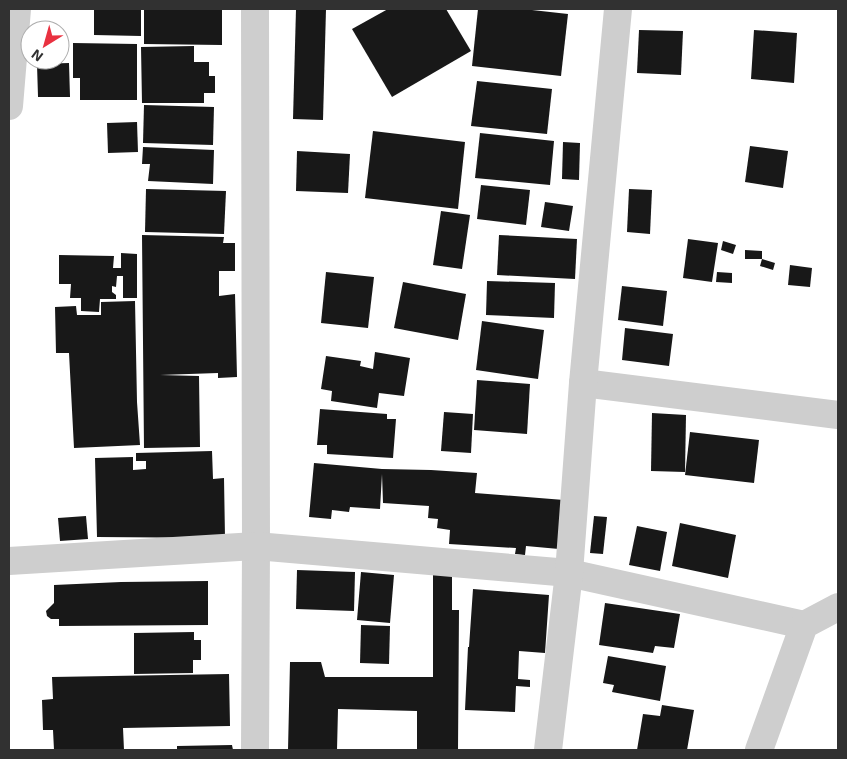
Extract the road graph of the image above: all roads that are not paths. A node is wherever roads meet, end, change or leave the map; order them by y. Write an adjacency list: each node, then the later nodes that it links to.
1 (17, 9): 4 (street)
2 (254, 9): 7 (street)
3 (618, 9): 5 (street)
4 (9, 106)
5 (584, 383): 6 (street); 9 (street)
6 (838, 415)
7 (256, 546): 8 (street); 9 (street); 12 (street)
8 (9, 561)
9 (568, 573): 11 (street); 13 (street)
10 (838, 607): 11 (street)
11 (804, 625): 14 (street)
12 (255, 750)
13 (548, 750)
14 (759, 750)

